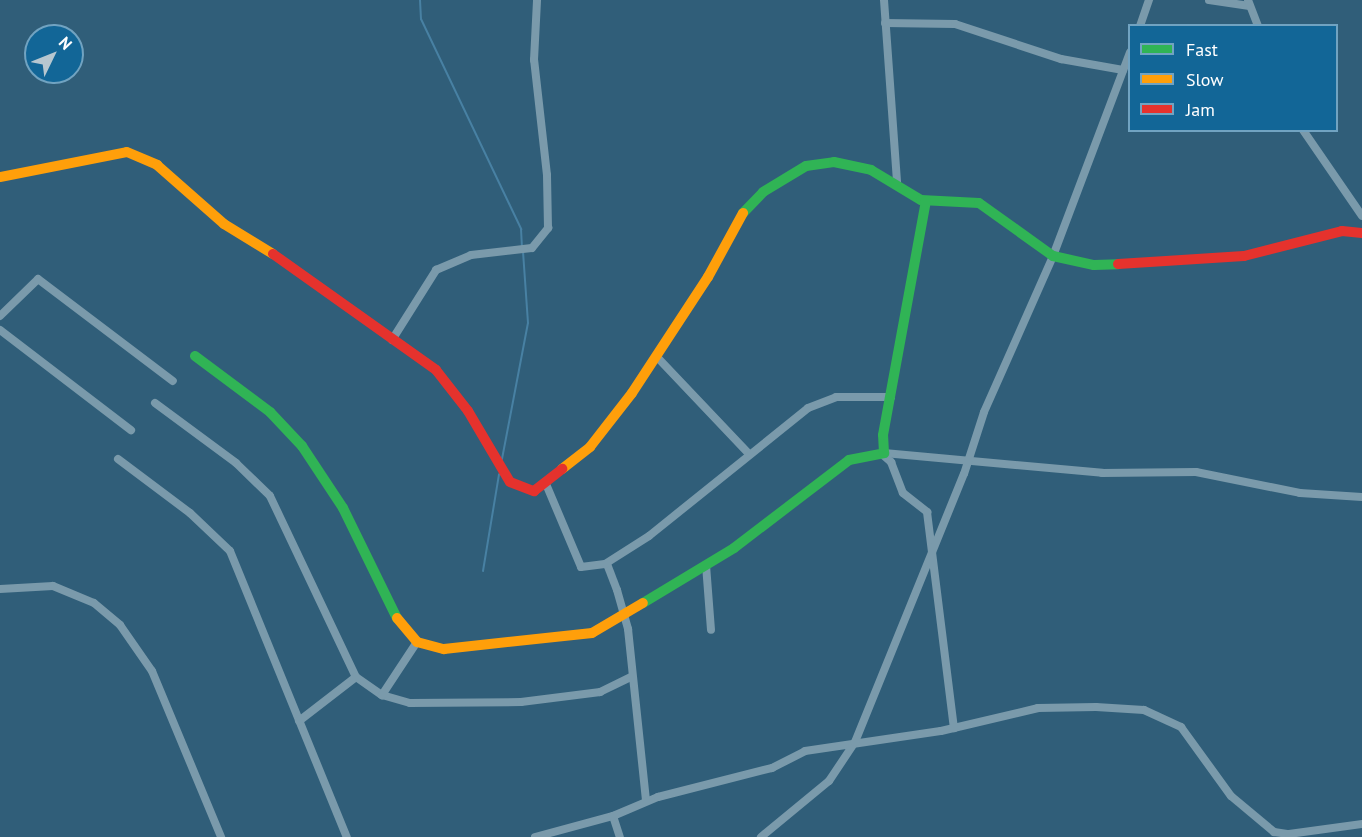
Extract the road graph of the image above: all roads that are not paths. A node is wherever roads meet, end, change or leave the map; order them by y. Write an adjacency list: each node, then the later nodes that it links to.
1 (537, 0): 20 (street)
2 (884, 0): 6 (street)
3 (1149, 0): 7 (street)
4 (1209, 0): 5 (street)
5 (1249, 3): 8 (street)
6 (885, 22): 10 (street); 13 (street)
7 (1141, 24)
8 (1257, 24)
9 (1128, 57): 10 (street)
10 (1123, 70): 17 (street)
11 (1304, 132): 15 (street)
12 (0, 177): 20 (street)
13 (897, 182): 14 (street); 22 (street)
14 (926, 201): 17 (street); 24 (street)
15 (1362, 216)
16 (1362, 232): 17 (street)
17 (1053, 256): 30 (street)
18 (0, 316): 23 (street)
19 (0, 330): 26 (street)
20 (392, 340): 31 (street)
21 (195, 356): 39 (street)
22 (657, 357): 27 (street); 31 (street)
23 (173, 381)
24 (891, 397): 27 (street); 28 (street)
25 (155, 403): 41 (street)
26 (131, 429)
27 (748, 453): 34 (street)
28 (884, 454): 30 (street); 33 (street); 35 (street)
29 (118, 459): 43 (street)
30 (969, 459): 32 (street); 33 (street)
31 (546, 484): 34 (street)
32 (1362, 497)
33 (932, 551): 44 (street); 45 (street)
34 (605, 564): 37 (street)
35 (706, 565): 37 (street); 38 (street)
36 (0, 589): 49 (street)
37 (624, 613): 39 (street); 40 (street)
38 (711, 630)
39 (417, 642): 42 (street)
40 (631, 676): 42 (street); 46 (street)
41 (356, 677): 42 (street); 43 (street)
42 (382, 695)
43 (299, 721): 50 (street)
44 (954, 728): 45 (street); 48 (street)
45 (855, 742): 46 (street); 53 (street)
46 (646, 801): 47 (street)
47 (613, 816): 51 (street); 52 (street)
48 (1362, 825)
49 (221, 837)
50 (347, 837)
51 (535, 837)
52 (620, 837)
53 (761, 837)

